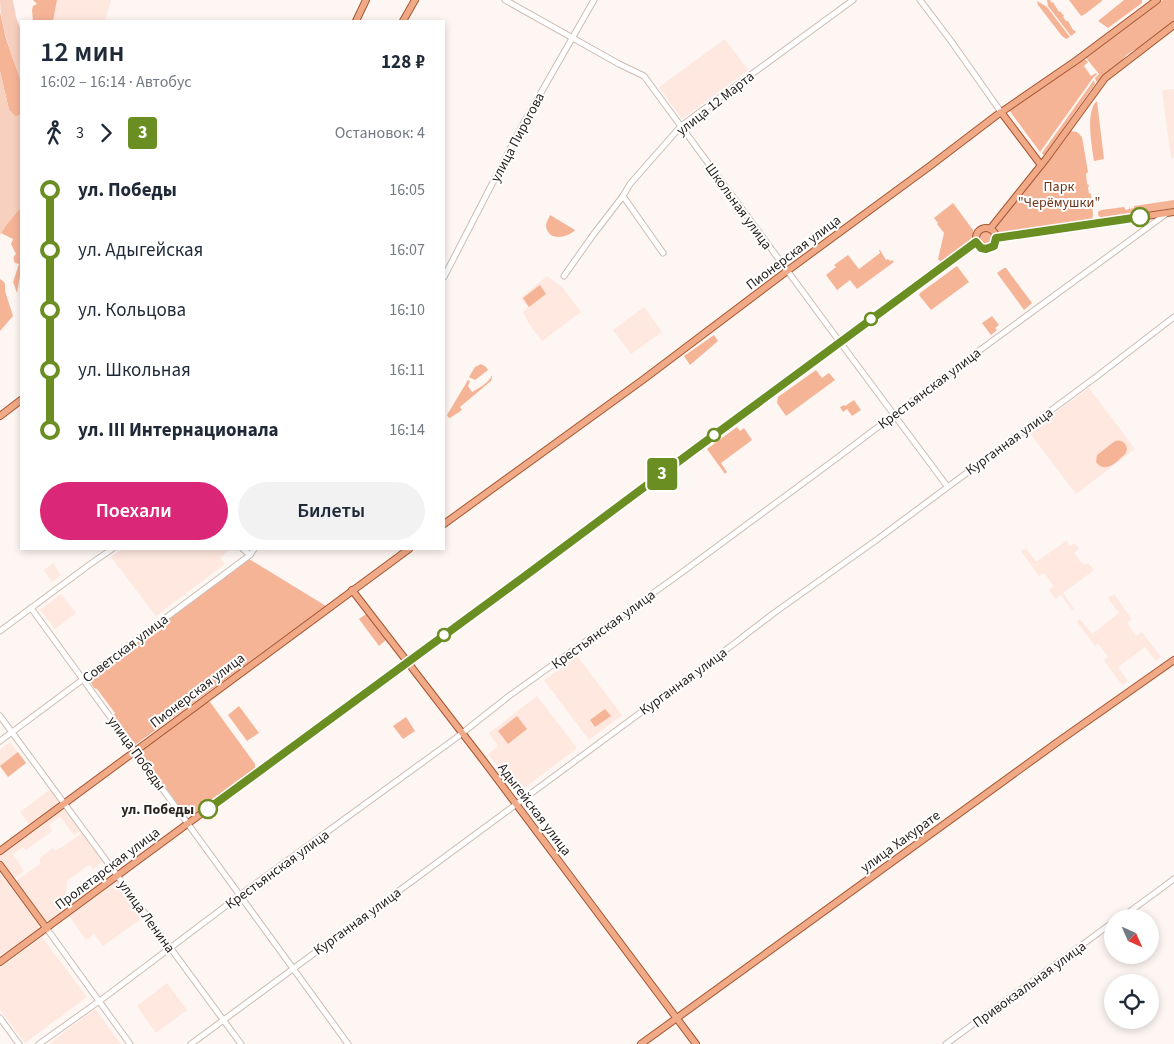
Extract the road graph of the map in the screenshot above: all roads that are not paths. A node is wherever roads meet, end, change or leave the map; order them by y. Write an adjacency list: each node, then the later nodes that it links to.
1 (366, 0): 8 (main road)
2 (415, 0): 9 (main road)
3 (505, 0): 11 (street, Школьная улица)
4 (594, 0): 11 (street, улица Пирогова)
5 (853, 0): 13 (street, улица 12 Марта)
6 (920, 0): 12 (street)
7 (1157, 0): 12 (main road, Пионерская улица)
8 (356, 20)
9 (404, 20)
10 (1174, 25): 14 (main road)
11 (572, 38): 13 (street, Школьная улица); 22 (street, улица Пирогова)
12 (1001, 112): 14 (main road); 21 (main road, Пионерская улица)
13 (681, 126): 15 (street, улица 12 Марта); 21 (street, Школьная улица)
14 (1041, 164): 17 (main road)
15 (623, 196): 20 (street); 23 (street, улица 12 Марта)
16 (1170, 213): 18 (main road); 27 (street, Крестьянская улица)
17 (990, 229): 18 (main road); 19 (main road)
18 (996, 238): 19 (main road)
19 (976, 242): 25 (main road, Пролетарская улица)
20 (663, 253)
21 (787, 272): 25 (street, Школьная улица); 30 (main road, Пионерская улица)
22 (445, 275)
23 (564, 276)
24 (1174, 317): 29 (street, Курганная улица)
25 (841, 342): 27 (street, Школьная улица); 40 (main road, Пролетарская улица)
26 (20, 401): 28 (main road)
27 (894, 415): 29 (street, Школьная улица); 44 (street, Крестьянская улица)
28 (0, 416)
29 (947, 486): 48 (street, Курганная улица)
30 (445, 523)
31 (111, 550): 37 (street)
32 (244, 550): 35 (street)
33 (253, 550): 35 (street)
34 (408, 550): 36 (main road, Пионерская улица)
35 (250, 555): 41 (street, Советская улица)
36 (352, 590): 40 (main road, Адыгейская улица); 46 (main road, Пионерская улица)
37 (31, 608): 38 (street); 41 (street, улица Победы)
38 (0, 631)
39 (1174, 660): 63 (main road, улица Хакурате)
40 (407, 663): 44 (main road, Адыгейская улица); 49 (main road, Пролетарская улица)
41 (83, 679): 43 (street, Советская улица); 46 (street, улица Победы)
42 (0, 716): 43 (street, улица Ленина)
43 (12, 732): 45 (street, Советская улица); 47 (street, улица Ленина)
44 (462, 734): 48 (main road, Адыгейская улица); 54 (street, Крестьянская улица)
45 (0, 741)
46 (136, 751): 47 (main road, Пионерская улица); 49 (street, улица Победы)
47 (64, 804): 50 (main road, Пионерская улица); 52 (street, улица Ленина)
48 (515, 804): 60 (street, Курганная улица); 63 (main road, Адыгейская улица)
49 (188, 824): 52 (main road, Пролетарская улица); 54 (street, улица Победы)
50 (0, 851)
51 (0, 865): 56 (main road)
52 (118, 876): 56 (main road, Пролетарская улица); 58 (street, улица Ленина)
53 (1174, 879): 55 (street)
54 (240, 896): 58 (street, Крестьянская улица); 60 (street, улица Победы)
55 (1133, 909)
56 (47, 929): 59 (main road, Пролетарская улица); 61 (street)
57 (1104, 930): 73 (street, Привокзальная улица)
58 (170, 948): 61 (street, Крестьянская улица); 64 (street, улица Ленина)
59 (0, 962)
60 (293, 968): 64 (street, Курганная улица); 70 (street, улица Победы)
61 (99, 1001): 66 (street, Крестьянская улица); 67 (street)
62 (0, 1018): 65 (street)
63 (677, 1018): 71 (main road, улица Хакурате); 72 (main road, Адыгейская улица)
64 (223, 1020): 68 (street, Курганная улица); 69 (street, улица Ленина)
65 (19, 1044)
66 (39, 1044)
67 (130, 1044)
68 (191, 1044)
69 (241, 1044)
70 (348, 1044)
71 (641, 1044)
72 (696, 1044)
73 (946, 1044)

